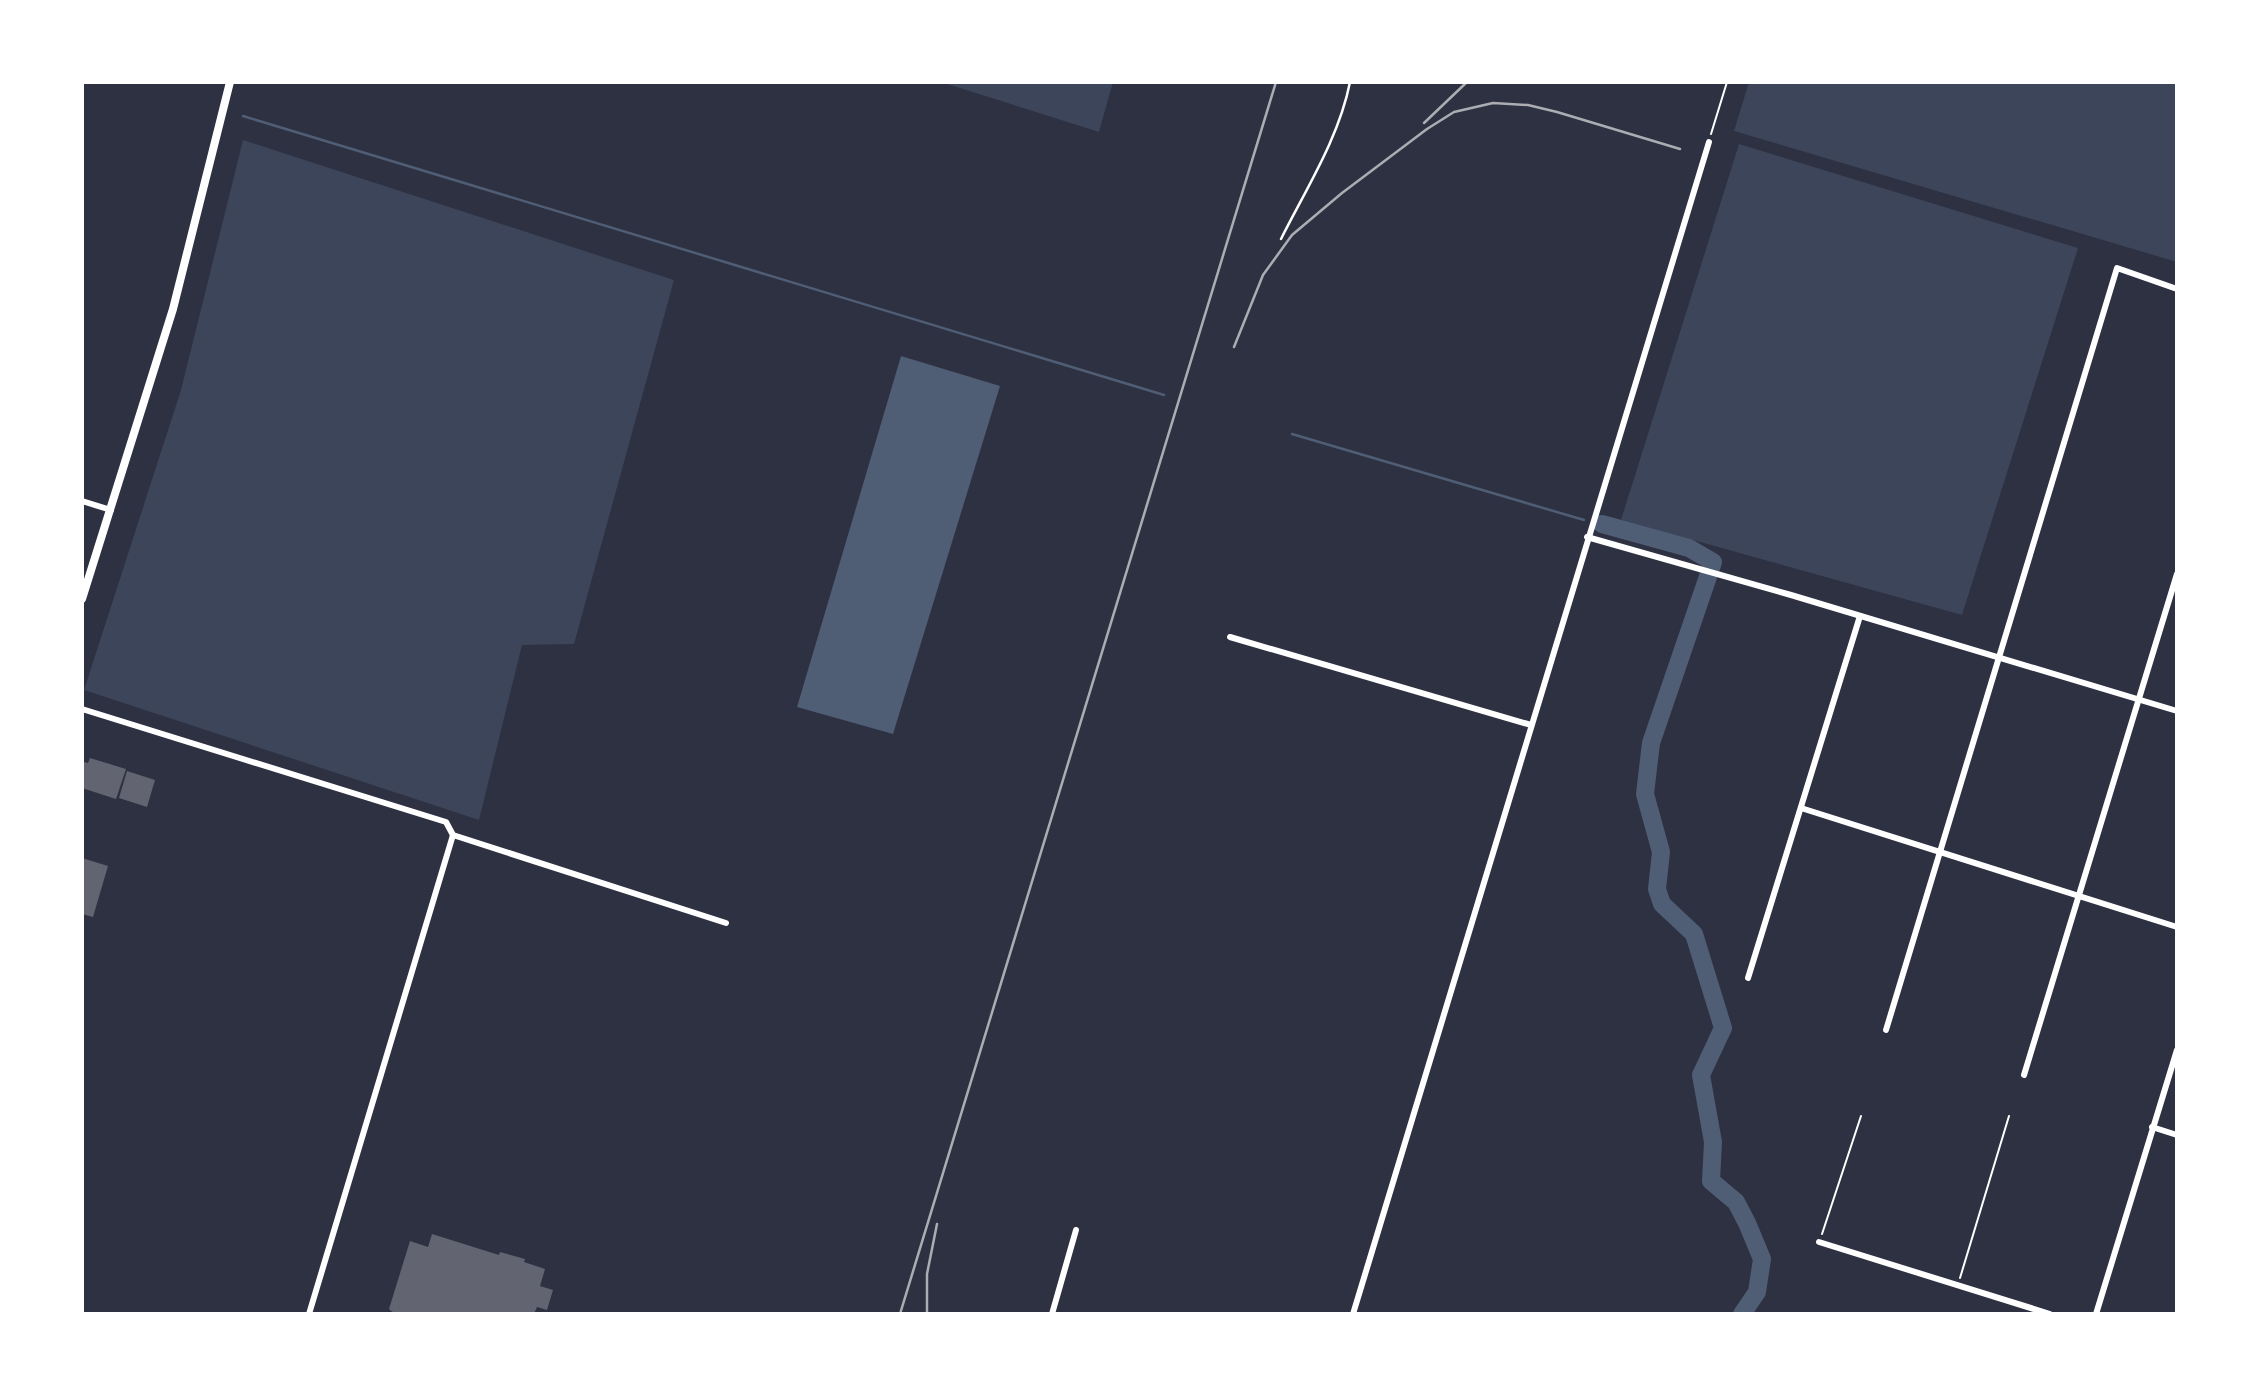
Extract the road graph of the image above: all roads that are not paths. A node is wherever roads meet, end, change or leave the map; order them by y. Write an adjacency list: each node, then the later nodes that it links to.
1 (230, 82): 7 (main road)
2 (1350, 82): 4 (lane)
3 (1709, 142): 8 (street)
4 (1280, 239)
5 (2177, 289): 13 (street)
6 (82, 502): 7 (street)
7 (111, 510): 10 (main road)
8 (1587, 537): 11 (street); 17 (street)
9 (2177, 574): 14 (street)
10 (82, 599)
11 (1860, 616): 13 (street); 18 (street)
12 (1230, 637): 17 (street)
13 (1998, 659): 14 (street); 20 (street)
14 (2139, 699): 16 (street); 21 (street)
15 (82, 709): 19 (street)
16 (2177, 711)
17 (1531, 725): 34 (street)
18 (1801, 808): 20 (street); 24 (street)
19 (453, 835): 22 (street); 32 (street)
20 (1940, 852): 21 (street); 25 (street)
21 (2079, 897): 23 (street); 27 (street)
22 (726, 923)
23 (2177, 927)
24 (1748, 978)
25 (1886, 1030)
26 (2177, 1050): 28 (street)
27 (2024, 1075)
28 (2152, 1127): 29 (street); 36 (street)
29 (2177, 1135)
30 (1076, 1230): 33 (street)
31 (1819, 1242): 35 (street)
32 (309, 1314)
33 (1052, 1314)
34 (1353, 1314)
35 (2050, 1314)
36 (2096, 1314)

